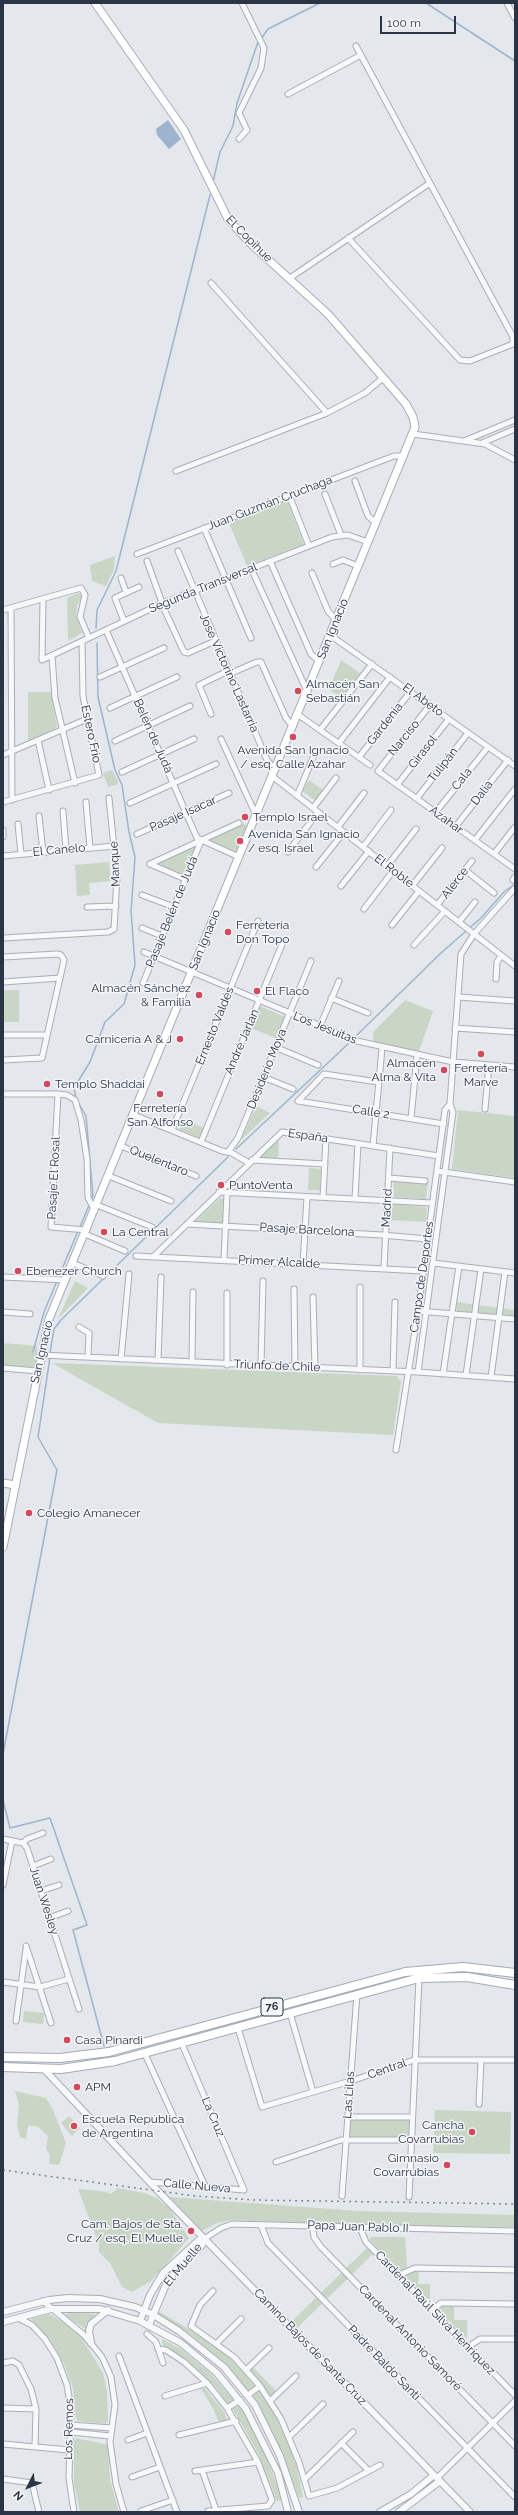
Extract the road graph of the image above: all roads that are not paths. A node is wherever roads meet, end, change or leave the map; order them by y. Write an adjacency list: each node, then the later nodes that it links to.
1 (95, 3): 11 (main road, El Copihue)
2 (242, 3): 8 (street)
3 (507, 3): 4 (street)
4 (515, 18)
5 (356, 46): 6 (street)
6 (360, 55): 7 (street); 9 (street)
7 (288, 94)
8 (239, 139)
9 (430, 183): 10 (street); 10 (street)
10 (348, 238): 11 (street)
11 (290, 278): 13 (main road, El Copihue)
12 (211, 283): 14 (street)
13 (383, 378): 14 (street); 17 (main road, El Copihue)
14 (328, 413): 22 (street)
15 (515, 420): 18 (street)
16 (515, 429): 19 (street)
17 (413, 434): 18 (street); 20 (main road, San Ignacio)
18 (463, 441): 19 (street)
19 (481, 443): 21 (street)
20 (404, 456): 25 (street, Juan Guzmán Cruchaga); 26 (main road, San Ignacio)
21 (515, 460)
22 (176, 472)
23 (355, 481): 26 (street)
24 (325, 494): 28 (street)
25 (289, 495): 27 (street, Juan Guzmán Cruchaga); 30 (street)
26 (376, 523): 29 (main road, San Ignacio)
27 (204, 528): 32 (street, Juan Guzmán Cruchaga); 40 (street)
28 (341, 535): 29 (street); 30 (street, Segunda Transversal)
29 (368, 542): 36 (main road, San Ignacio)
30 (309, 546): 34 (street, Segunda Transversal)
31 (178, 550): 42 (street, José Victorino Lastarria)
32 (136, 554)
33 (147, 561): 45 (street)
34 (270, 561): 37 (street, Segunda Transversal); 58 (street)
35 (333, 564): 36 (street)
36 (358, 566): 48 (main road, San Ignacio)
37 (251, 568): 40 (street, Segunda Transversal); 65 (street)
38 (312, 573): 48 (street)
39 (121, 578): 43 (street)
40 (224, 578): 42 (street, Segunda Transversal); 53 (street)
41 (139, 587): 43 (street)
42 (193, 591): 45 (street, Segunda Transversal); 54 (street, José Victorino Lastarria)
43 (126, 592): 49 (street)
44 (43, 599): 46 (street); 52 (street); 57 (street, Segunda Transversal)
45 (163, 603): 49 (street, Segunda Transversal); 54 (street)
46 (11, 608): 47 (street); 86 (street)
47 (3, 610)
48 (336, 620): 51 (main road, San Ignacio)
49 (124, 621): 50 (street, Segunda Transversal)
50 (106, 630): 52 (street, Segunda Transversal); 60 (street, Belén de Judá)
51 (330, 634): 58 (main road, San Ignacio); 59 (street, El Abeto)
52 (89, 638): 55 (street, Segunda Transversal)
53 (251, 638)
54 (215, 641): 61 (street, José Victorino Lastarria)
55 (82, 642): 57 (street, Segunda Transversal); 73 (street, Estero Frio)
56 (164, 648): 60 (street)
57 (52, 656): 77 (street)
58 (320, 661): 65 (main road, San Ignacio)
59 (372, 664): 64 (street, El Abeto); 78 (street)
60 (122, 667): 62 (street); 67 (street, Belén de Judá)
61 (229, 672): 71 (street); 76 (street); 97 (street, José Victorino Lastarria)
62 (100, 677)
63 (177, 677): 67 (street)
64 (390, 677): 66 (street, El Abeto); 84 (street)
65 (307, 691): 72 (main road, San Ignacio)
66 (411, 692): 68 (street, El Abeto); 90 (street, Gardenia)
67 (135, 696): 70 (street); 75 (street, Belén de Judá)
68 (430, 705): 74 (street, El Abeto); 95 (street, Narciso)
69 (190, 706): 75 (street)
70 (110, 708)
71 (211, 714)
72 (297, 714): 76 (main road, San Ignacio); 78 (street)
73 (88, 719): 77 (street); 99 (street, Estero Frio)
74 (449, 719): 79 (street, El Abeto); 101 (street, Girasol)
75 (148, 725): 83 (street); 88 (street, Belén de Judá)
76 (293, 727): 97 (main road, San Ignacio)
77 (62, 730): 82 (street); 99 (street)
78 (320, 730): 84 (street)
79 (468, 732): 85 (street, El Abeto); 108 (street, Tulipán)
80 (221, 738): 119 (street)
81 (194, 739): 88 (street)
82 (38, 740): 86 (street); 103 (street)
83 (115, 741)
84 (339, 743): 90 (street)
85 (488, 746): 91 (street, El Abeto); 118 (street, Cala)
86 (11, 752): 89 (street); 109 (street)
87 (315, 753): 106 (street)
88 (161, 754): 96 (street); 100 (street, Belén de Judá)
89 (3, 755)
90 (359, 757): 93 (street)
91 (508, 760): 94 (street, El Abeto); 123 (street, Dalia)
92 (216, 764): 100 (street)
93 (370, 765)
94 (515, 766)
95 (378, 770): 101 (street, Azahar)
96 (122, 772)
97 (274, 773): 106 (street, El Roble); 119 (main road, San Ignacio)
98 (336, 778): 113 (street)
99 (75, 783): 103 (street, Estero Frio)
100 (174, 783): 112 (street); 116 (street, Belén de Judá)
101 (397, 784): 108 (street, Azahar)
102 (515, 789): 131 (street)
103 (49, 790): 109 (street, Estero Frio)
104 (229, 793): 116 (street, Pasaje Isacar)
105 (364, 793): 124 (street)
106 (297, 796): 113 (street, El Roble)
107 (109, 798): 133 (street, Manque)
108 (417, 798): 118 (street, Azahar)
109 (12, 800): 110 (street, Estero Frio)
110 (3, 802)
111 (86, 802): 135 (street)
112 (130, 803)
113 (313, 808): 117 (street, El Roble)
114 (391, 810): 134 (street)
115 (63, 811): 137 (street)
116 (186, 812): 129 (street, Pasaje Isacar); 132 (street, Belén de Judá)
117 (318, 812): 124 (street, El Roble); 139 (street)
118 (436, 812): 123 (street, Azahar)
119 (256, 815): 144 (main road, San Ignacio)
120 (39, 816): 138 (street)
121 (239, 823): 132 (street)
122 (18, 824): 141 (street)
123 (456, 826): 131 (street, Azahar)
124 (338, 827): 128 (street, El Roble)
125 (515, 827): 142 (street)
126 (416, 829): 146 (street)
127 (3, 830): 130 (street)
128 (344, 832): 134 (street, El Roble); 147 (street)
129 (137, 834)
130 (3, 837)
131 (475, 840): 142 (street, Azahar)
132 (201, 841): 144 (street); 151 (street, Pasaje Belén de Judá); 151 (street)
133 (115, 846): 135 (street, El Canelo); 160 (street, Manque)
134 (362, 847): 140 (street, El Roble)
135 (90, 848): 137 (street, El Canelo)
136 (442, 848): 153 (street)
137 (66, 850): 138 (street, El Canelo)
138 (43, 852): 141 (street, El Canelo)
139 (288, 852)
140 (369, 852): 146 (street, El Roble); 152 (street)
141 (21, 854): 143 (street, El Canelo)
142 (494, 854): 148 (street, Azahar)
143 (3, 856)
144 (239, 857): 180 (main road, San Ignacio)
145 (472, 861): 149 (street, Alerce)
146 (387, 866): 150 (street, El Roble)
147 (316, 868)
148 (515, 869)
149 (465, 870): 156 (street); 159 (street, Alerce)
150 (394, 871): 153 (street, El Roble); 163 (street)
151 (185, 879): 162 (street, Pasaje Belén de Judá)
152 (341, 886)
153 (412, 886): 155 (street, El Roble)
154 (515, 888): 169 (street, Campo de Deportes)
155 (419, 891): 159 (street, El Roble); 167 (street)
156 (494, 893)
157 (142, 895): 162 (street)
158 (475, 902): 166 (street)
159 (437, 905): 164 (street, El Roble)
160 (116, 906): 161 (street); 171 (street, Manque)
161 (87, 907)
162 (174, 907): 170 (street, Pasaje Belén de Judá)
163 (364, 909)
164 (445, 911): 166 (street, El Roble); 173 (street)
165 (258, 921): 186 (street, Ernesto Valdés)
166 (459, 922): 169 (street, El Roble)
167 (392, 925)
168 (142, 928): 170 (street)
169 (473, 933): 176 (street, El Roble); 187 (street, Campo de Deportes)
170 (162, 936): 175 (street, Pasaje Belén de Judá)
171 (3, 938)
172 (284, 942): 189 (street, André Jarlan)
173 (414, 945)
174 (144, 952): 175 (street, Los Jesuitas)
175 (154, 956): 180 (street, Los Jesuitas); 185 (street, Pasaje Belén de Judá)
176 (501, 956): 179 (street, El Roble); 182 (street)
177 (3, 957): 181 (street)
178 (311, 961): 191 (street, Desiderio Moya)
179 (515, 966)
180 (192, 972): 186 (street, Los Jesuitas); 214 (main road, San Ignacio)
181 (60, 978): 184 (street); 196 (street)
182 (496, 979)
183 (339, 981): 188 (street)
184 (3, 982)
185 (143, 983)
186 (231, 988): 189 (street, Los Jesuitas); 217 (street, Ernesto Valdés)
187 (458, 997): 190 (street); 194 (street, Campo de Deportes)
188 (331, 998): 192 (street); 193 (street)
189 (260, 1001): 191 (street, Los Jesuitas); 219 (street, André Jarlan)
190 (515, 1001)
191 (290, 1013): 193 (street, Los Jesuitas); 198 (street, Desiderio Moya)
192 (368, 1013)
193 (320, 1026): 199 (street, Los Jesuitas)
194 (455, 1028): 195 (street); 202 (street, Campo de Deportes)
195 (515, 1032)
196 (47, 1035): 197 (street); 201 (street)
197 (3, 1036)
198 (275, 1048): 203 (street); 206 (street, Desiderio Moya)
199 (382, 1048): 200 (street, Los Jesuitas); 207 (street)
200 (417, 1055): 202 (street, Los Jesuitas); 215 (street)
201 (3, 1060)
202 (453, 1062): 204 (street, Los Jesuitas); 211 (street, Campo de Deportes)
203 (318, 1065)
204 (489, 1065): 205 (street, Los Jesuitas); 212 (street)
205 (515, 1067)
206 (263, 1077): 208 (street); 224 (street, Desiderio Moya)
207 (378, 1082): 213 (street); 213 (street, Calle 2)
208 (293, 1089)
209 (3, 1094): 210 (street)
210 (58, 1094): 243 (street); 247 (street, Pasaje El Rosal)
211 (450, 1104): 216 (street, Campo de Deportes); 229 (street, Campo de Deportes)
212 (485, 1109)
213 (376, 1113): 215 (street, Calle 2); 222 (street)
214 (134, 1115): 217 (street); 221 (main road, San Ignacio)
215 (411, 1119): 216 (street, Calle 2)
216 (444, 1124): 225 (street, Campo de Deportes)
217 (172, 1130): 219 (street)
218 (326, 1139): 220 (street, España); 226 (street, España); 227 (street)
219 (201, 1142): 224 (street)
220 (358, 1144): 222 (street, España); 239 (street)
221 (121, 1146): 230 (main road, San Ignacio); 231 (street, Quelentaro)
222 (373, 1146): 223 (street, España)
223 (390, 1148): 225 (street, España); 232 (street, Madrid)
224 (228, 1152): 226 (street)
225 (439, 1156): 228 (street, Campo de Deportes)
226 (250, 1162): 227 (street); 235 (street, España)
227 (324, 1164): 238 (street)
228 (437, 1171): 229 (street); 242 (street, Campo de Deportes)
229 (446, 1172): 234 (street); 255 (street, Campo de Deportes)
230 (109, 1176): 240 (street); 243 (main road, San Ignacio)
231 (196, 1176)
232 (389, 1178): 233 (street); 241 (street, Madrid)
233 (425, 1181)
234 (515, 1182)
235 (219, 1192): 236 (street); 244 (street, España)
236 (227, 1193): 237 (street); 245 (street)
237 (307, 1197): 238 (street); 248 (street)
238 (323, 1198): 239 (street)
239 (355, 1199): 241 (street)
240 (171, 1201)
241 (388, 1201): 242 (street); 249 (street, Madrid)
242 (432, 1203): 250 (street, Campo de Deportes)
243 (95, 1207): 246 (street); 247 (main road, San Ignacio)
244 (187, 1224): 245 (street, Pasaje Barcelona); 253 (street, España)
245 (226, 1226): 248 (street, Pasaje Barcelona); 254 (street)
246 (152, 1227)
247 (82, 1230): 251 (street); 256 (main road, San Ignacio)
248 (305, 1230): 249 (street, Pasaje Barcelona); 257 (street)
249 (386, 1235): 250 (street, Pasaje Barcelona); 259 (street, Madrid)
250 (427, 1239): 261 (street, Campo de Deportes)
251 (124, 1251)
252 (136, 1256): 253 (street, Primer Alcalde)
253 (154, 1256): 254 (street, Primer Alcalde)
254 (224, 1260): 257 (street, Primer Alcalde)
255 (433, 1263): 258 (street); 278 (street, Campo de Deportes)
256 (72, 1264): 265 (street); 268 (main road, San Ignacio)
257 (304, 1264): 259 (street, Primer Alcalde)
258 (459, 1266): 260 (street); 280 (street)
259 (384, 1268): 261 (street, Primer Alcalde)
260 (481, 1269): 262 (street); 281 (street)
261 (423, 1270): 276 (street, Campo de Deportes)
262 (505, 1272): 263 (street); 282 (street)
263 (515, 1273)
264 (129, 1274): 287 (street)
265 (104, 1276)
266 (3, 1277): 268 (street)
267 (161, 1277): 288 (street)
268 (64, 1280): 285 (main road, San Ignacio)
269 (263, 1281): 291 (street)
270 (360, 1287): 295 (street)
271 (294, 1289): 293 (street)
272 (193, 1292): 289 (street)
273 (227, 1293): 290 (street)
274 (313, 1297): 294 (street)
275 (395, 1302): 297 (street)
276 (418, 1311): 278 (street); 298 (street, Campo de Deportes)
277 (3, 1312): 279 (street)
278 (426, 1312): 280 (street); 299 (street, Campo de Deportes)
279 (30, 1314)
280 (452, 1314): 281 (street); 300 (street)
281 (475, 1316): 282 (street); 301 (street)
282 (499, 1318): 283 (street); 302 (street)
283 (515, 1319)
284 (79, 1327): 286 (street)
285 (40, 1355): 286 (street, Triunfo de Chile); 296 (main road, San Ignacio)
286 (88, 1357): 287 (street, Triunfo de Chile)
287 (121, 1359): 288 (street, Triunfo de Chile)
288 (158, 1360): 289 (street, Triunfo de Chile)
289 (192, 1362): 290 (street, Triunfo de Chile)
290 (227, 1364): 291 (street, Triunfo de Chile)
291 (261, 1366): 293 (street, Triunfo de Chile)
292 (3, 1368): 296 (street)
293 (295, 1368): 294 (street, Triunfo de Chile)
294 (315, 1368): 295 (street, Triunfo de Chile)
295 (360, 1370): 297 (street, Triunfo de Chile)
296 (37, 1371): 306 (main road, San Ignacio)
297 (394, 1371): 298 (street, Triunfo de Chile)
298 (409, 1372): 299 (street, Triunfo de Chile); 304 (street, Campo de Deportes)
299 (418, 1372): 300 (street, Triunfo de Chile)
300 (443, 1374): 301 (street, Triunfo de Chile)
301 (466, 1376): 302 (street, Triunfo de Chile)
302 (491, 1377): 303 (street, Triunfo de Chile)
303 (515, 1379)
304 (396, 1450)
305 (3, 1483): 306 (main road)
306 (15, 1484): 307 (main road, San Ignacio)
307 (3, 1548)
308 (43, 1833): 311 (street)
309 (3, 1839): 310 (street)
310 (12, 1841): 311 (street); 314 (street)
311 (23, 1843): 313 (street, Juan Wesley)
312 (51, 1860): 313 (street)
313 (33, 1866): 316 (street, Juan Wesley)
314 (3, 1885)
315 (59, 1885): 316 (street)
316 (41, 1891): 318 (street, Juan Wesley)
317 (68, 1911): 318 (street)
318 (49, 1918): 321 (street, Juan Wesley)
319 (515, 1973): 334 (main road, 76)
320 (419, 1978): 324 (main road, 76); 326 (main road, 76); 335 (street)
321 (69, 1979): 325 (street); 327 (street, Juan Wesley)
322 (3, 1982): 323 (street)
323 (21, 1984): 325 (street); 325 (street); 329 (street)
324 (515, 1985)
325 (40, 1987): 330 (street)
326 (357, 1994): 328 (main road, 76); 340 (street, Las Lilas)
327 (79, 2009)
328 (290, 2013): 331 (main road, 76); 341 (street)
329 (16, 2021)
330 (51, 2023)
331 (238, 2028): 332 (main road, 76); 341 (street, Central)
332 (182, 2044): 333 (main road, 76); 350 (street, La Cruz)
333 (145, 2054): 339 (main road, 76); 349 (street)
334 (3, 2057)
335 (414, 2060): 336 (street, Central); 340 (street, Central); 344 (street)
336 (480, 2060): 337 (street, Central); 342 (street)
337 (515, 2060)
338 (3, 2067): 339 (main road, 76)
339 (44, 2069): 348 (street, Camino Bajos de Santa Cruz)
340 (350, 2082): 341 (street, Central); 343 (street, Las Lilas)
341 (313, 2092)
342 (479, 2104)
343 (347, 2117): 344 (street); 345 (street, Las Lilas)
344 (412, 2117): 346 (street)
345 (346, 2140): 346 (street); 347 (street); 351 (street, Las Lilas)
346 (411, 2140): 352 (street)
347 (276, 2162)
348 (150, 2182): 349 (street, Calle Nueva); 357 (street, Camino Bajos de Santa Cruz)
349 (206, 2188): 350 (street, Calle Nueva)
350 (244, 2190)
351 (342, 2196)
352 (409, 2197)
353 (261, 2225): 354 (street, Papa Juan Pablo II); 357 (street, Papa Juan Pablo II); 417 (street, Padre Baldo Santi)
354 (312, 2225): 355 (street, Papa Juan Pablo II); 401 (street, Cardenal Antonio Samoré)
355 (360, 2228): 356 (street, Papa Juan Pablo II); 359 (street, Cardenal Raúl Silva Henríquez)
356 (515, 2231)
357 (204, 2239): 365 (street, El Muelle); 368 (street, El Muelle); 426 (street, Camino Bajos de Santa Cruz)
358 (515, 2270): 359 (street)
359 (398, 2275): 366 (street, Cardenal Raúl Silva Henríquez)
360 (213, 2291): 379 (street)
361 (43, 2301): 363 (street); 365 (street); 367 (street)
362 (515, 2304): 366 (street)
363 (52, 2309): 364 (street); 369 (street); 377 (street)
364 (108, 2310): 371 (street); 377 (street)
365 (144, 2310): 368 (street); 371 (street, El Muelle)
366 (432, 2310): 380 (street, Cardenal Raúl Silva Henríquez)
367 (3, 2312)
368 (152, 2314): 373 (street, El Muelle); 375 (street)
369 (18, 2318): 372 (street); 402 (street, Los Remos)
370 (241, 2319): 379 (street)
371 (140, 2321): 373 (street)
372 (3, 2322)
373 (149, 2325): 378 (street)
374 (147, 2334): 382 (street)
375 (186, 2336): 378 (street); 390 (street)
376 (515, 2339): 380 (street)
377 (91, 2343): 404 (street)
378 (181, 2344): 393 (street)
379 (216, 2344): 386 (street)
380 (468, 2347): 391 (street, Cardenal Raúl Silva Henríquez)
381 (269, 2348): 386 (street)
382 (158, 2349): 385 (street); 388 (street)
383 (119, 2356): 408 (street)
384 (3, 2363): 398 (street)
385 (163, 2363)
386 (246, 2370): 389 (street)
387 (296, 2376): 394 (street)
388 (207, 2383): 392 (street); 399 (street)
389 (260, 2386): 390 (street); 394 (street)
390 (248, 2395): 403 (street)
391 (515, 2395)
392 (165, 2396)
393 (240, 2400): 399 (street); 405 (street)
394 (270, 2401): 411 (street)
395 (515, 2401): 401 (street)
396 (323, 2404): 411 (street)
397 (3, 2408): 398 (street)
398 (36, 2408): 416 (street)
399 (227, 2408): 400 (street)
400 (236, 2421): 409 (street); 419 (street)
401 (493, 2423): 415 (street, Cardenal Antonio Samoré); 417 (street)
402 (71, 2425): 404 (street); 406 (street, Los Remos)
403 (266, 2425): 405 (street); 441 (street)
404 (111, 2428): 410 (street)
405 (257, 2429): 440 (street)
406 (71, 2432): 410 (street); 418 (street, Los Remos)
407 (352, 2432): 414 (street)
408 (147, 2433): 412 (street); 421 (street)
409 (179, 2435)
410 (110, 2436): 438 (street)
411 (289, 2437): 428 (street)
412 (128, 2440)
413 (3, 2444): 416 (street)
414 (341, 2444): 424 (street); 428 (street)
415 (515, 2446)
416 (35, 2447): 418 (street)
417 (468, 2448): 426 (street); 429 (street, Padre Baldo Santi)
418 (69, 2450): 437 (street, Los Remos)
419 (258, 2462): 422 (street); 433 (street)
420 (380, 2465): 424 (street)
421 (160, 2467): 425 (street); 431 (street)
422 (202, 2470): 423 (street); 433 (street)
423 (195, 2471)
424 (369, 2472): 428 (street)
425 (132, 2477)
426 (437, 2478): 430 (street); 432 (street); 444 (street, Camino Bajos de Santa Cruz)
427 (3, 2479): 436 (street)
428 (304, 2480)
429 (515, 2497)
430 (404, 2498): 432 (street); 442 (street)
431 (173, 2500): 434 (street); 439 (street)
432 (409, 2505): 443 (street)
433 (216, 2510): 435 (street)
434 (140, 2511)
435 (208, 2511)
436 (39, 2512)
437 (74, 2512)
438 (124, 2512)
439 (177, 2512)
440 (288, 2512)
441 (300, 2512)
442 (380, 2512)
443 (399, 2512)
444 (470, 2512)

